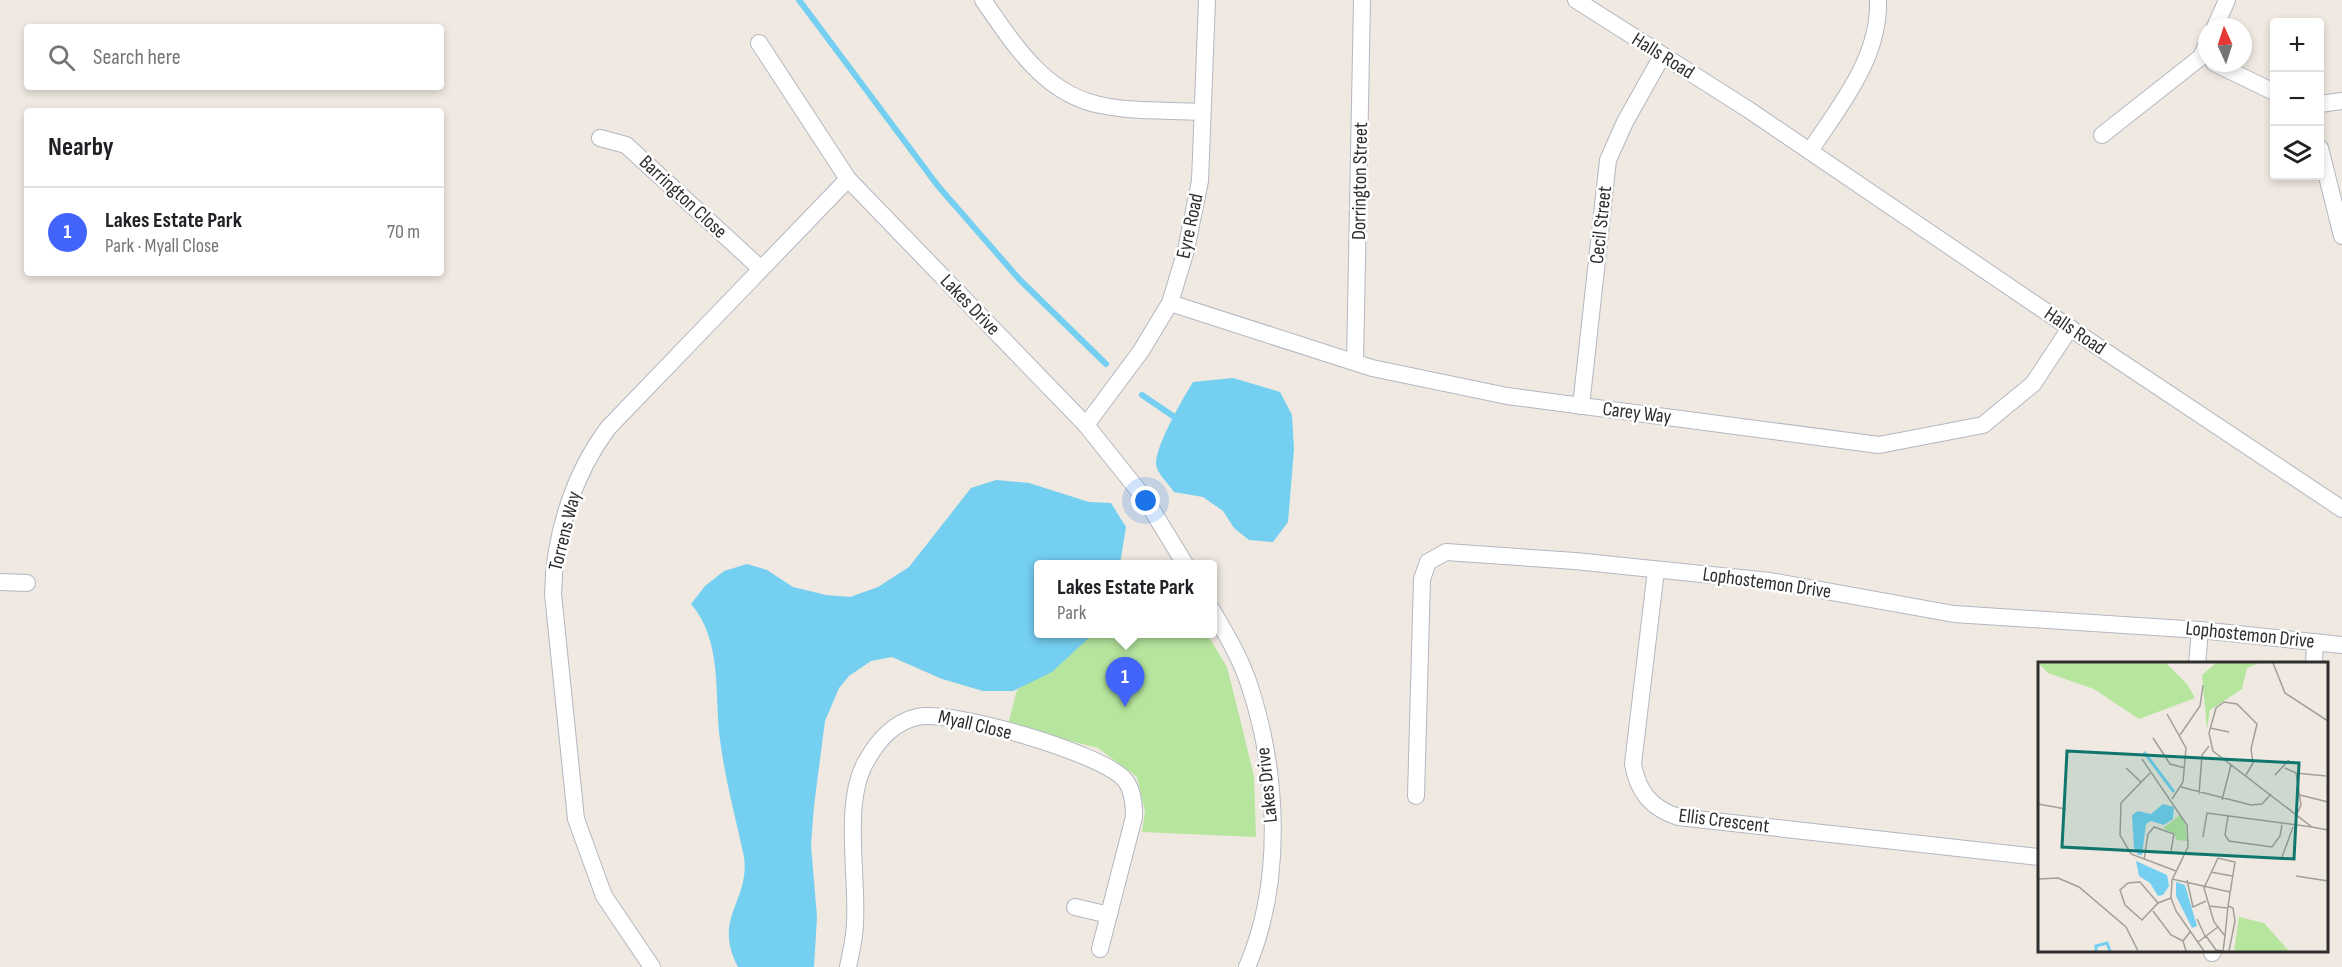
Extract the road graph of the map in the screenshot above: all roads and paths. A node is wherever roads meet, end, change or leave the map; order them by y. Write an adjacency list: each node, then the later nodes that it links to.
1 (983, 0): 15 (street)
2 (1206, 0): 15 (street, Eyre Road)
3 (1362, 0): 25 (street, Dorrington Street)
4 (1576, 0): 9 (street, Halls Road)
5 (1878, 0): 18 (street)
6 (2227, 0): 7 (street)
7 (2219, 18)
8 (759, 43): 20 (street, Lakes Drive)
9 (1662, 56): 18 (street, Halls Road); 26 (street, Cecil Street)
10 (2198, 63): 16 (street)
11 (2237, 72): 12 (street)
12 (2270, 90)
13 (2342, 102): 14 (street)
14 (2324, 104)
15 (1201, 112): 23 (street, Eyre Road)
16 (2102, 135)
17 (600, 138): 22 (street, Barrington Close)
18 (1810, 151): 24 (street, Halls Road)
19 (2324, 167): 21 (street)
20 (848, 179): 22 (street, Torrens Way); 27 (street, Lakes Drive)
21 (2342, 236)
22 (760, 268): 44 (street, Torrens Way)
23 (1170, 303): 25 (street, Carey Way); 27 (street, Eyre Road)
24 (2070, 328): 26 (street, Carey Way); 28 (street, Halls Road)
25 (1355, 362): 26 (street, Carey Way)
26 (1581, 406)
27 (1086, 425): 29 (street, Lakes Drive)
28 (2342, 509)
29 (1183, 560)
30 (1656, 570): 34 (street, Lophostemon Drive); 39 (street, Lophostemon Drive); 40 (street, Ellis Crescent)
31 (0, 582): 32 (street)
32 (27, 583)
33 (1217, 618): 46 (street, Lakes Drive)
34 (2200, 630): 35 (street, Lophostemon Drive); 37 (street)
35 (2315, 642): 36 (street, Lophostemon Drive); 38 (street)
36 (2342, 645)
37 (2198, 662)
38 (2314, 662)
39 (1416, 796)
40 (2038, 857)
41 (1076, 907): 42 (street)
42 (1109, 915): 43 (street, Myall Close); 45 (street, Myall Close)
43 (1100, 949)
44 (652, 967)
45 (848, 967)
46 (1246, 967)

